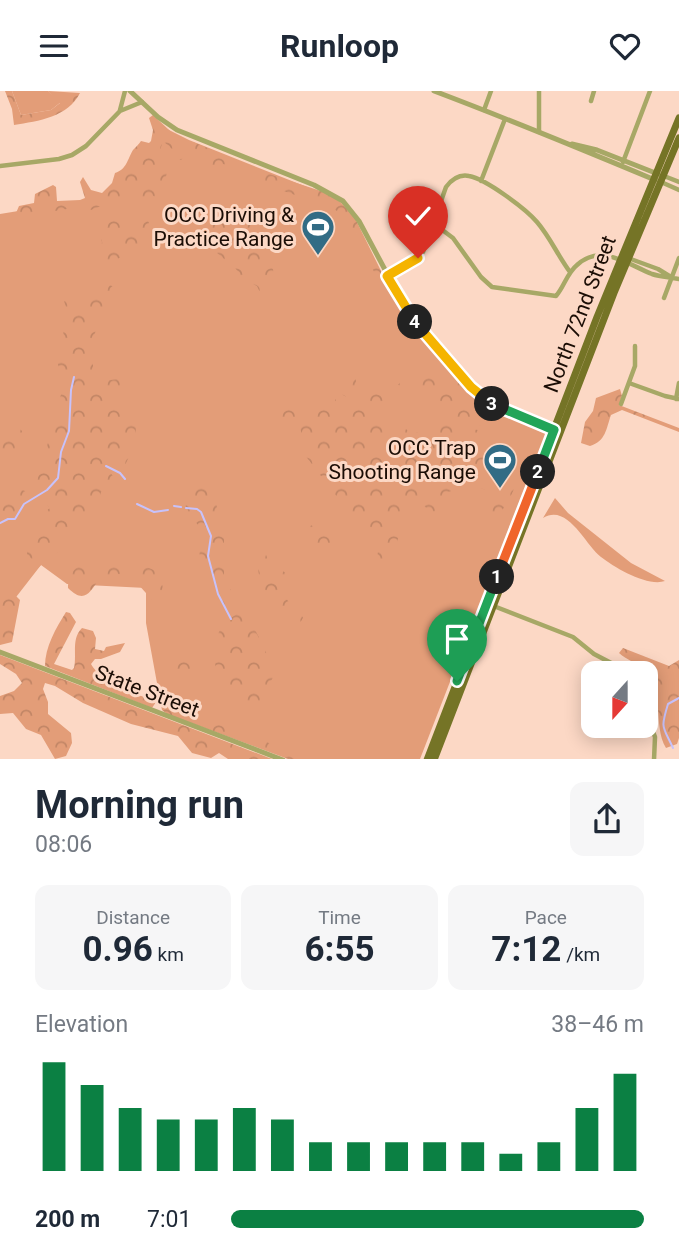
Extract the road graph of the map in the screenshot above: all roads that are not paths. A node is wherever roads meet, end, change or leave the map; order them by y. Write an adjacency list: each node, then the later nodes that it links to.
1 (128, 91): 8 (street); 10 (street)
2 (436, 91): 9 (street)
3 (491, 91): 9 (street)
4 (540, 91): 13 (street)
5 (594, 91): 7 (street)
6 (650, 91): 15 (street)
7 (591, 101)
8 (142, 102): 10 (street); 25 (street)
9 (484, 110): 12 (street)
10 (120, 111): 16 (street)
11 (679, 118): 17 (main road, North 72nd Street)
12 (505, 119): 13 (street); 18 (street)
13 (539, 132): 15 (street)
14 (679, 138): 17 (main road, North 72nd Street)
15 (623, 163): 17 (street)
16 (0, 166)
17 (659, 178): 19 (street); 20 (street); 23 (main road, North 72nd Street)
18 (481, 181): 21 (street); 24 (street)
19 (679, 182)
20 (679, 190)
21 (433, 223): 24 (street); 25 (street)
22 (679, 258): 26 (street)
23 (625, 260): 24 (street); 26 (street); 34 (main road, North 72nd Street)
24 (570, 272)
25 (387, 276): 34 (street)
26 (671, 278): 27 (street); 28 (street)
27 (679, 279)
28 (664, 298)
29 (635, 346): 30 (street)
30 (629, 383): 32 (street); 33 (street)
31 (679, 383): 32 (street)
32 (678, 399)
33 (621, 404)
34 (560, 432): 35 (main road, North 72nd Street)
35 (490, 605): 37 (street); 40 (main road, North 72nd Street); 41 (main road, North 72nd Street)
36 (0, 652): 39 (street, State Street)
37 (607, 661)
38 (655, 739): 42 (street)
39 (283, 759)
40 (427, 759)
41 (434, 759)
42 (654, 759)

